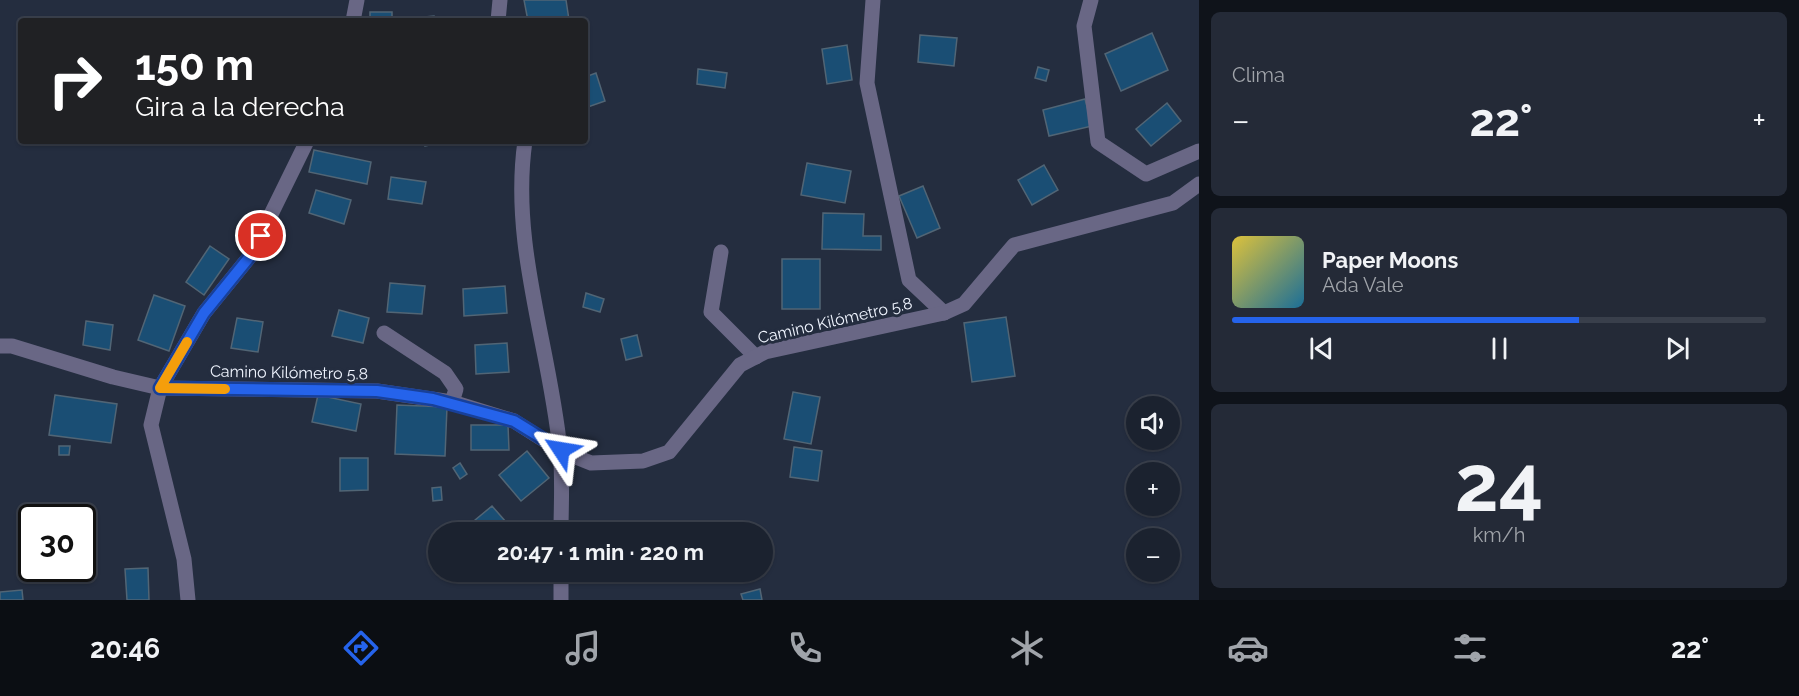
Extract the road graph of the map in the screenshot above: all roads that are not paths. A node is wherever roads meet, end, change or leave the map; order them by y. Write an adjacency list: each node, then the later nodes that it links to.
1 (357, 0): 5 (street)
2 (500, 0): 6 (street)
3 (873, 0): 12 (street)
4 (1091, 0): 9 (street)
5 (354, 18)
6 (498, 18)
7 (306, 144): 16 (street)
8 (525, 144): 18 (street)
9 (1199, 151)
10 (1199, 184): 12 (street, Camino Kilómetro 5.8)
11 (721, 252): 15 (street)
12 (944, 313): 15 (street, Camino Kilómetro 5.8)
13 (384, 333): 17 (street)
14 (0, 346): 16 (street, Camino Kilómetro 5.8)
15 (756, 357): 18 (street, Camino Kilómetro 5.8)
16 (160, 388): 17 (street, Camino Kilómetro 5.8); 21 (street)
17 (452, 402): 18 (street, Camino Kilómetro 5.8)
18 (561, 450): 19 (street)
19 (561, 522)
20 (561, 582): 22 (street)
21 (188, 600)
22 (561, 600)

